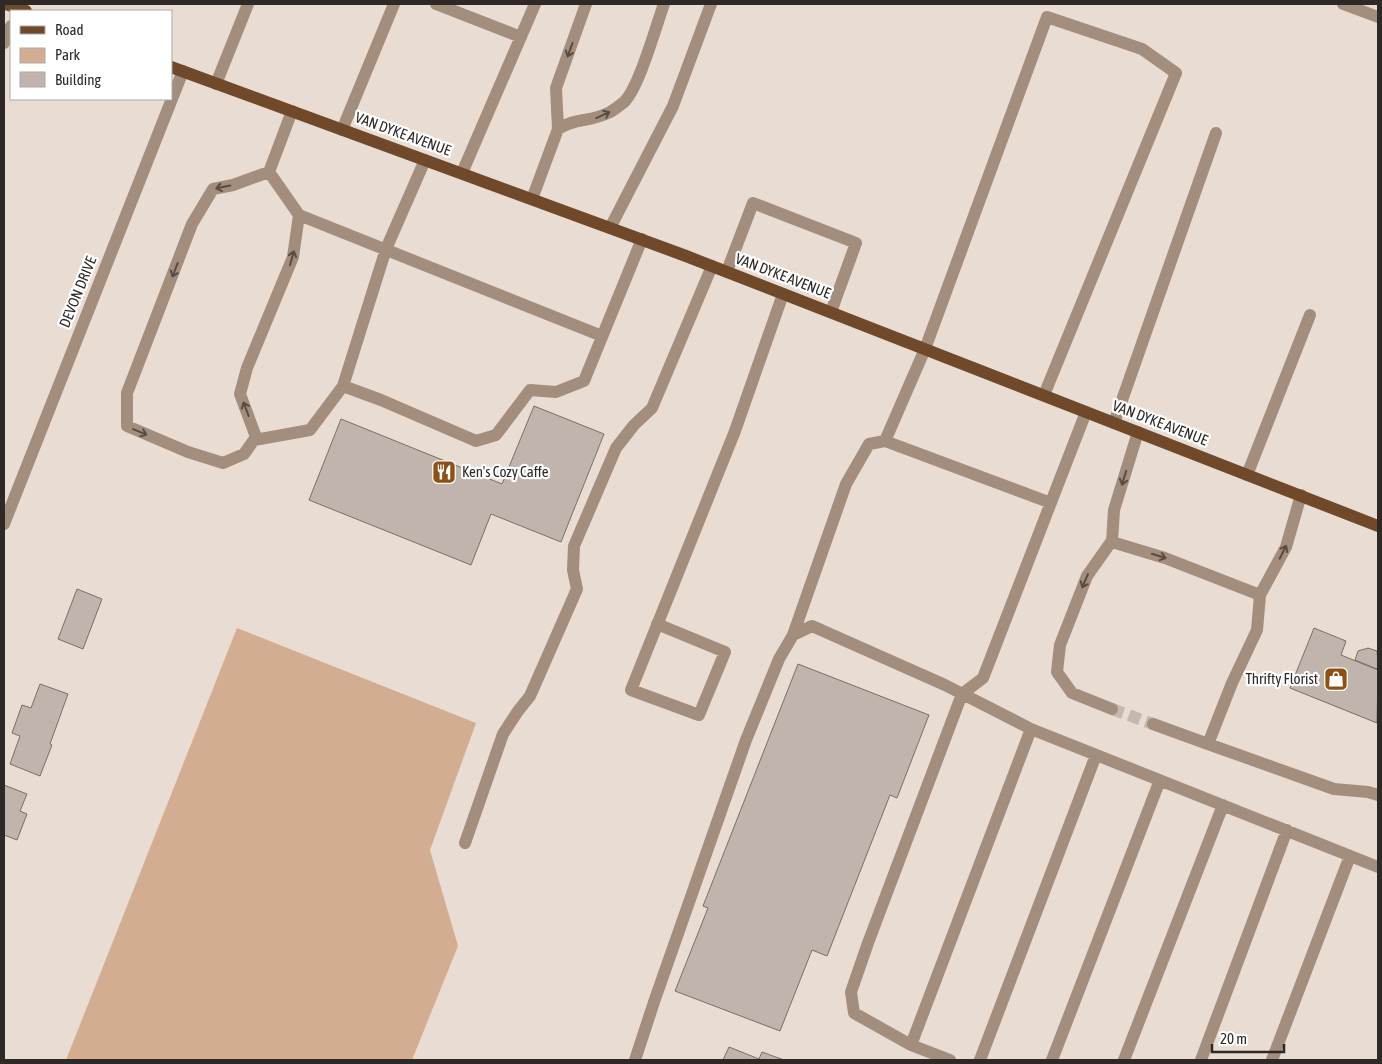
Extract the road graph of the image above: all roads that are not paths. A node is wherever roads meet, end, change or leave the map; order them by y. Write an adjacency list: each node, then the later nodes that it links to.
1 (6, 4): 10 (main road)
2 (248, 4): 17 (street)
3 (394, 4): 21 (street)
4 (436, 4): 13 (street)
5 (535, 4): 13 (street)
6 (586, 4): 20 (street, one-way to 20)
7 (664, 4): 20 (street, one-way to 7)
8 (711, 4): 28 (street)
9 (1343, 4): 11 (street)
10 (21, 10)
11 (1378, 17)
12 (10, 28): 14 (street)
13 (521, 37): 25 (street)
14 (4, 43)
15 (177, 69): 16 (street, DEVON DRIVE); 17 (main road, VAN DYKE AVENUE)
16 (172, 82)
17 (216, 84): 19 (main road, VAN DYKE AVENUE)
18 (165, 100): 48 (street, DEVON DRIVE)
19 (292, 112): 21 (main road, VAN DYKE AVENUE); 24 (street)
20 (558, 129): 26 (street)
21 (342, 130): 23 (main road, VAN DYKE AVENUE)
22 (1216, 133): 41 (street)
23 (425, 160): 25 (main road, VAN DYKE AVENUE); 30 (street)
24 (269, 172): 27 (street); 43 (street, one-way to 43)
25 (462, 174): 26 (main road, VAN DYKE AVENUE)
26 (532, 199): 28 (main road, VAN DYKE AVENUE)
27 (299, 215): 30 (street); 43 (street, one-way to 27)
28 (610, 228): 29 (main road, VAN DYKE AVENUE)
29 (642, 239): 31 (main road, VAN DYKE AVENUE); 36 (street)
30 (386, 249): 36 (street); 38 (street)
31 (712, 266): 32 (main road, VAN DYKE AVENUE); 64 (street)
32 (727, 272): 33 (main road, VAN DYKE AVENUE); 34 (street)
33 (783, 294): 34 (main road, VAN DYKE AVENUE); 52 (street)
34 (831, 312): 37 (main road, VAN DYKE AVENUE)
35 (1310, 315): 45 (street)
36 (602, 336): 38 (street)
37 (925, 349): 39 (main road, VAN DYKE AVENUE); 39 (street); 44 (street)
38 (343, 386): 43 (street)
39 (1044, 395): 40 (main road, VAN DYKE AVENUE)
40 (1086, 412): 41 (main road, VAN DYKE AVENUE); 47 (street)
41 (1114, 423): 42 (main road, VAN DYKE AVENUE)
42 (1138, 432): 45 (main road, VAN DYKE AVENUE); 50 (street, one-way to 50)
43 (254, 440)
44 (885, 441): 47 (street); 53 (street)
45 (1247, 475): 46 (main road, VAN DYKE AVENUE)
46 (1301, 495): 49 (main road, VAN DYKE AVENUE); 51 (street, one-way to 46)
47 (1051, 504): 54 (street)
48 (4, 524)
49 (1378, 526)
50 (1112, 542): 51 (street, one-way to 51); 55 (street, one-way to 55)
51 (1260, 595): 58 (street)
52 (657, 624): 52 (street)
53 (793, 635): 54 (street); 68 (street)
54 (962, 694): 57 (street); 67 (street)
55 (1112, 709)
56 (1153, 724): 58 (street)
57 (1031, 729): 59 (street); 67 (street)
58 (1208, 744): 61 (street)
59 (1096, 755): 60 (street); 70 (street)
60 (1160, 780): 62 (street); 71 (street)
61 (1378, 795)
62 (1223, 805): 63 (street); 72 (street)
63 (1287, 830): 65 (street); 73 (street)
64 (465, 844)
65 (1350, 856): 66 (street); 74 (street)
66 (1378, 867)
67 (911, 1045): 69 (street)
68 (635, 1060)
69 (950, 1060)
70 (980, 1060)
71 (1052, 1060)
72 (1124, 1060)
73 (1201, 1060)
74 (1272, 1060)

